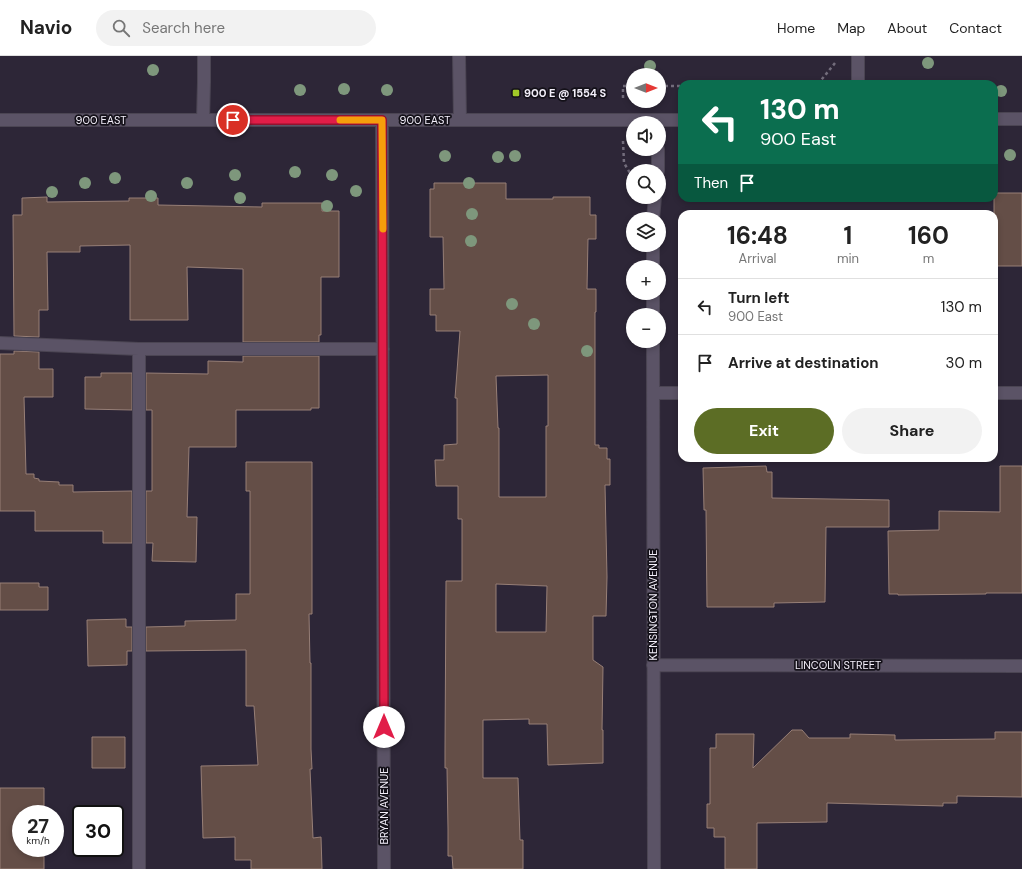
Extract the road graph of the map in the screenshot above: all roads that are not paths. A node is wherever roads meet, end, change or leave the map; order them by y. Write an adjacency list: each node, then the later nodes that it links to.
1 (204, 56): 6 (street)
2 (460, 56): 8 (street)
3 (858, 56): 4 (street)
4 (858, 80)
5 (0, 120): 6 (street, 900 EAST)
6 (203, 120): 7 (street, 900 EAST)
7 (382, 120): 8 (street, 900 EAST); 17 (street, BRYAN AVENUE)
8 (460, 120): 12 (street, 900 EAST)
9 (678, 120): 13 (street, 900 EAST)
10 (998, 120): 11 (street)
11 (1022, 120)
12 (626, 121)
13 (666, 121)
14 (0, 343): 16 (street)
15 (653, 348): 20 (street, KENSINGTON AVENUE)
16 (139, 349): 17 (street); 24 (street)
17 (383, 349): 25 (street, BRYAN AVENUE)
18 (998, 393): 19 (street)
19 (1022, 393)
20 (653, 394): 21 (street); 22 (street, KENSINGTON AVENUE)
21 (678, 394)
22 (654, 665): 23 (street, LINCOLN STREET); 26 (street, KENSINGTON AVENUE)
23 (1022, 666)
24 (139, 869)
25 (384, 869)
26 (654, 869)

